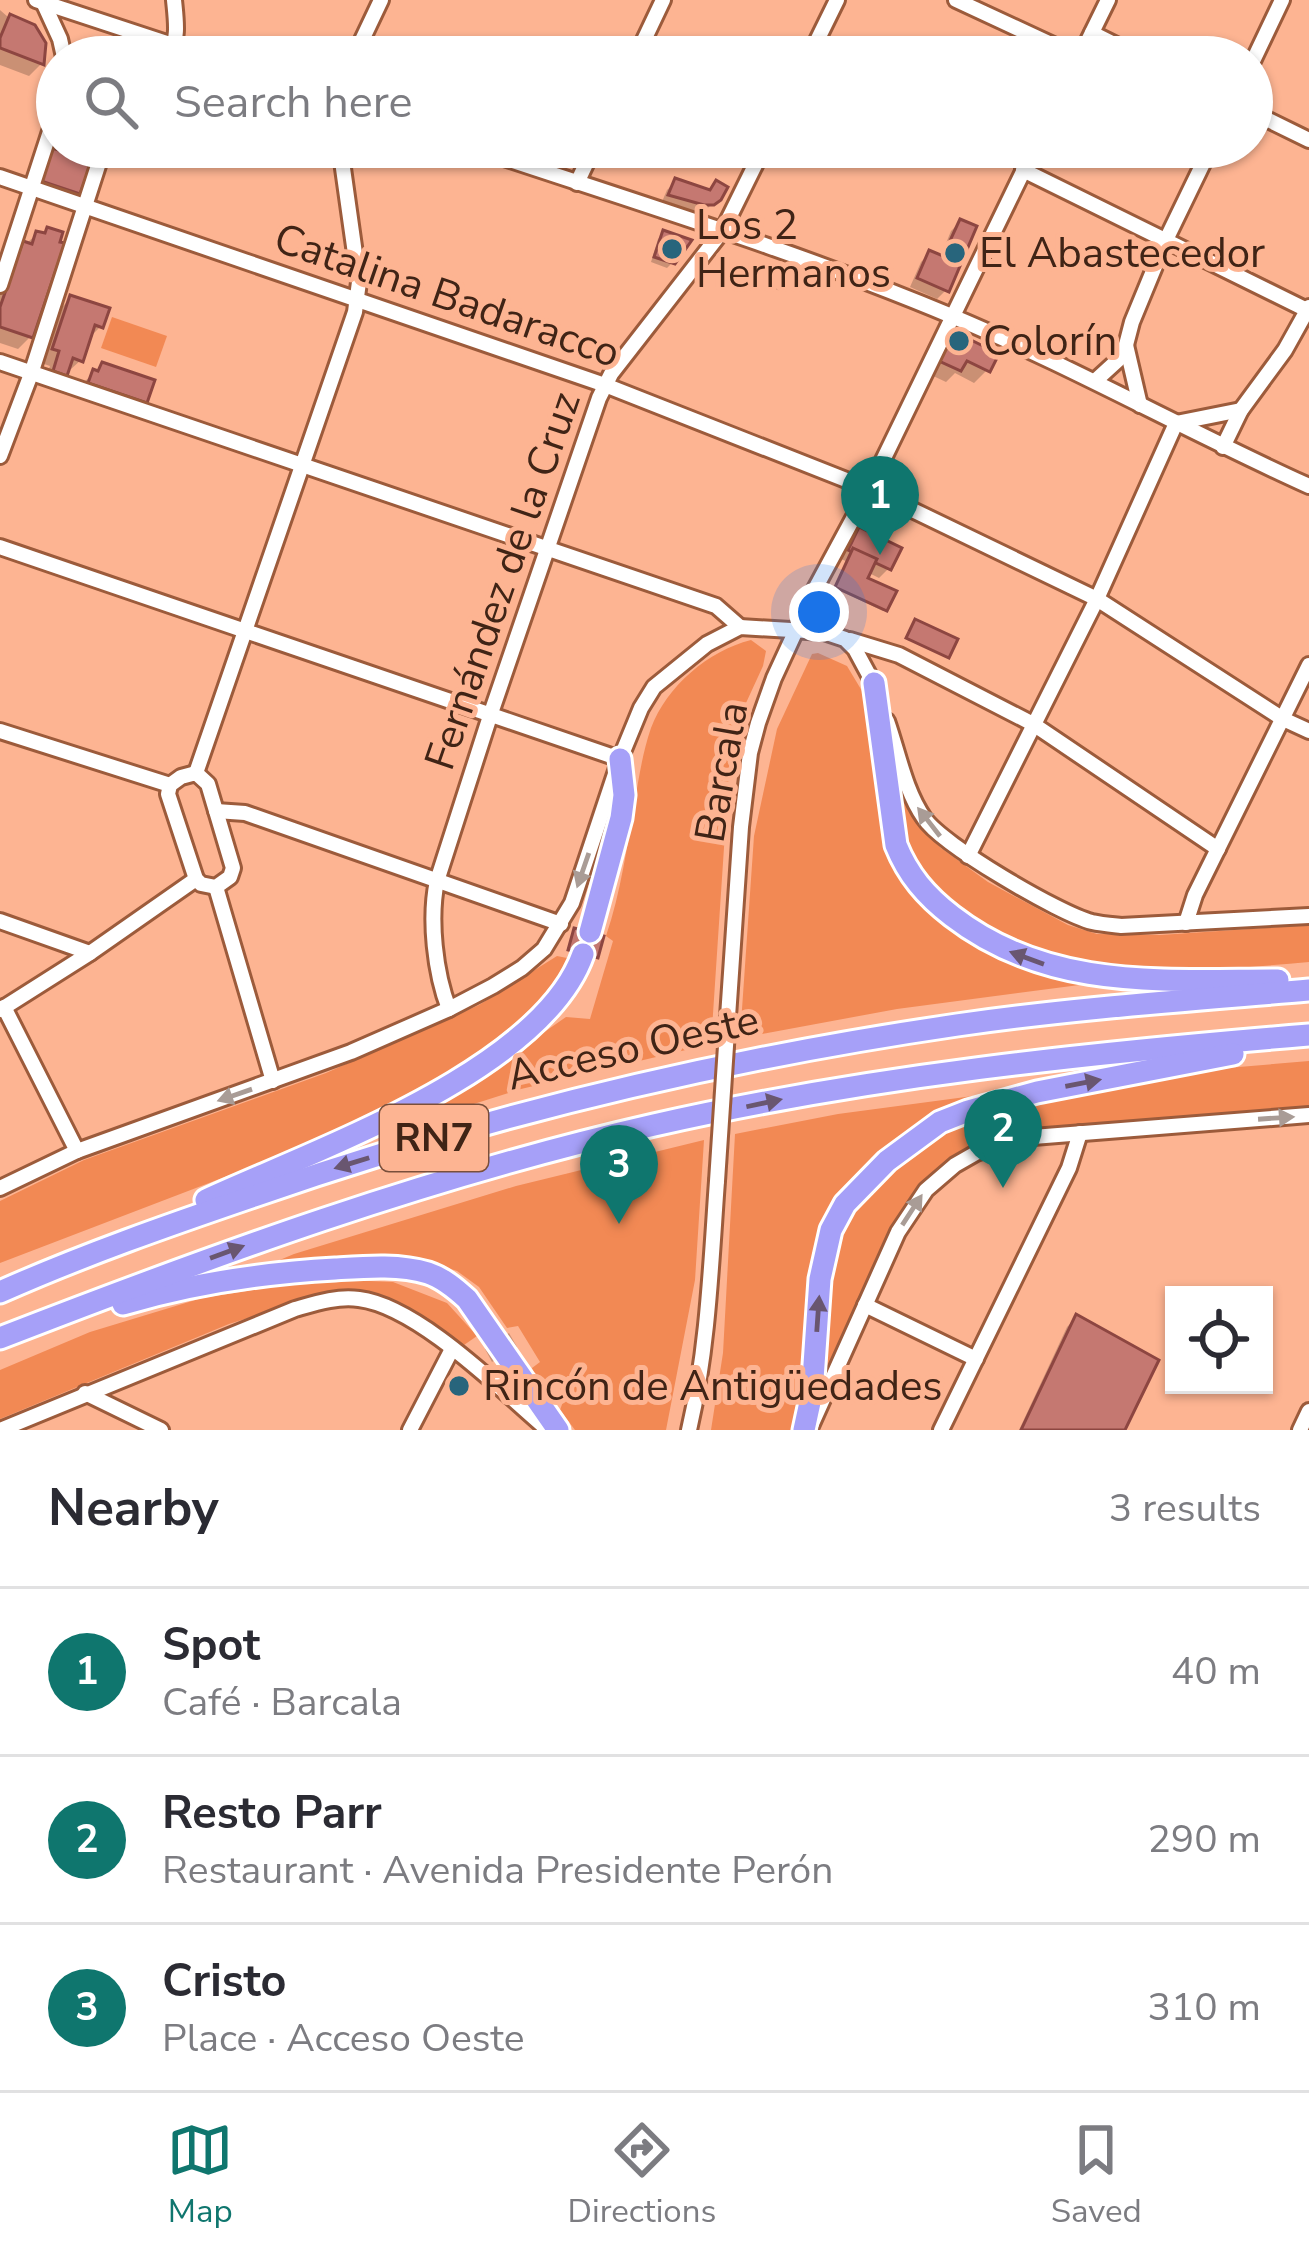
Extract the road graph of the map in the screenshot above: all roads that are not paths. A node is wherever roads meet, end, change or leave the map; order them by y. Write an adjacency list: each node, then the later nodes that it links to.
1 (174, 0): 12 (street)
2 (381, 0): 13 (street)
3 (664, 0): 14 (street)
4 (837, 0): 15 (street)
5 (956, 0): 16 (street)
6 (1108, 0): 9 (street)
7 (1282, 0): 19 (street)
8 (39, 1): 10 (street); 11 (street)
9 (1092, 33): 17 (street); 18 (street)
10 (58, 36)
11 (132, 36)
12 (176, 36)
13 (364, 36)
14 (647, 36)
15 (819, 36)
16 (1034, 36)
17 (1090, 36)
18 (1098, 36)
19 (1265, 36)
20 (1273, 122): 21 (street)
21 (1309, 140)
22 (38, 168): 32 (street)
23 (97, 168): 33 (street)
24 (343, 168): 37 (street)
25 (533, 168): 31 (street)
26 (584, 168): 31 (street)
27 (754, 168): 34 (street, Fernández de la Cruz)
28 (1201, 168): 35 (street)
29 (1023, 170): 35 (street); 39 (street, Barcala)
30 (0, 177): 32 (street, Catalina Badaracco)
31 (577, 183): 34 (street)
32 (32, 188): 33 (street, Catalina Badaracco); 36 (street)
33 (86, 205): 37 (street, Catalina Badaracco); 42 (street)
34 (723, 230): 39 (street); 44 (street, Fernández de la Cruz)
35 (1165, 242): 38 (street); 40 (street)
36 (0, 285)
37 (358, 298): 44 (street, Catalina Badaracco); 50 (street)
38 (1308, 309): 46 (street)
39 (952, 316): 43 (street); 52 (street, Barcala)
40 (1126, 345): 43 (street); 45 (street)
41 (0, 362): 42 (street)
42 (31, 374): 49 (street); 50 (street)
43 (1095, 381): 45 (street)
44 (605, 385): 52 (street, Catalina Badaracco); 54 (street, Fernández de la Cruz)
45 (1140, 405): 47 (street)
46 (1240, 410): 47 (street); 48 (street)
47 (1176, 424): 48 (street); 55 (street)
48 (1223, 447): 51 (street)
49 (0, 456)
50 (304, 465): 54 (street); 57 (street)
51 (1309, 486)
52 (868, 489): 55 (street, Catalina Badaracco); 58 (street, Barcala)
53 (0, 547): 57 (street)
54 (548, 550): 56 (street); 62 (street, Fernández de la Cruz)
55 (1097, 599): 63 (street, Catalina Badaracco); 64 (street)
56 (740, 627): 58 (street); 67 (street)
57 (246, 630): 62 (street); 68 (street)
58 (797, 631): 59 (street); 104 (street, Barcala, bridge)
59 (845, 638): 61 (street); 64 (street)
60 (1309, 665): 63 (street)
61 (874, 683): 72 (street, one-way to 61); 81 (highway, one-way to 61)
62 (490, 713): 67 (street); 74 (street, Fernández de la Cruz)
63 (1283, 719): 66 (street, Catalina Badaracco); 71 (street)
64 (1034, 724): 71 (street); 72 (street)
65 (0, 731): 69 (street)
66 (1309, 731)
67 (620, 759): 79 (street, one-way to 79); 91 (highway)
68 (196, 773): 69 (street); 70 (street)
69 (170, 784): 73 (street)
70 (216, 811): 74 (street); 75 (street)
71 (1218, 849): 78 (street)
72 (968, 856): 78 (street)
73 (196, 879): 75 (street); 80 (street)
74 (437, 881): 79 (street); 84 (street, Fernández de la Cruz)
75 (216, 887): 86 (street)
76 (1309, 916): 78 (street)
77 (0, 921): 80 (street)
78 (1186, 923)
79 (561, 924): 84 (street)
80 (90, 953): 83 (street)
81 (1309, 980)
82 (1309, 990): 91 (highway, Acceso Oeste / RN7, one-way to 91)
83 (2, 1008): 89 (street)
84 (449, 1009): 86 (street)
85 (1309, 1038): 94 (highway, Acceso Oeste / RN7, one-way to 85); 105 (highway, one-way to 85)
86 (273, 1082): 89 (street, one-way to 89)
87 (1309, 1115): 88 (street, one-way to 87)
88 (1080, 1133): 93 (street, one-way to 88); 96 (street)
89 (77, 1151): 90 (street)
90 (0, 1188)
91 (46, 1271): 92 (highway, Acceso Oeste / RN7)
92 (0, 1292)
93 (866, 1306): 96 (street); 105 (street)
94 (0, 1339): 103 (highway)
95 (452, 1348): 97 (street); 101 (street); 102 (street)
96 (976, 1359): 106 (street)
97 (85, 1393): 99 (street); 100 (street)
98 (1309, 1411): 107 (street)
99 (1, 1430)
100 (161, 1430)
101 (410, 1430)
102 (548, 1430)
103 (558, 1430)
104 (689, 1430)
105 (807, 1430)
106 (941, 1430)
107 (1300, 1430)

